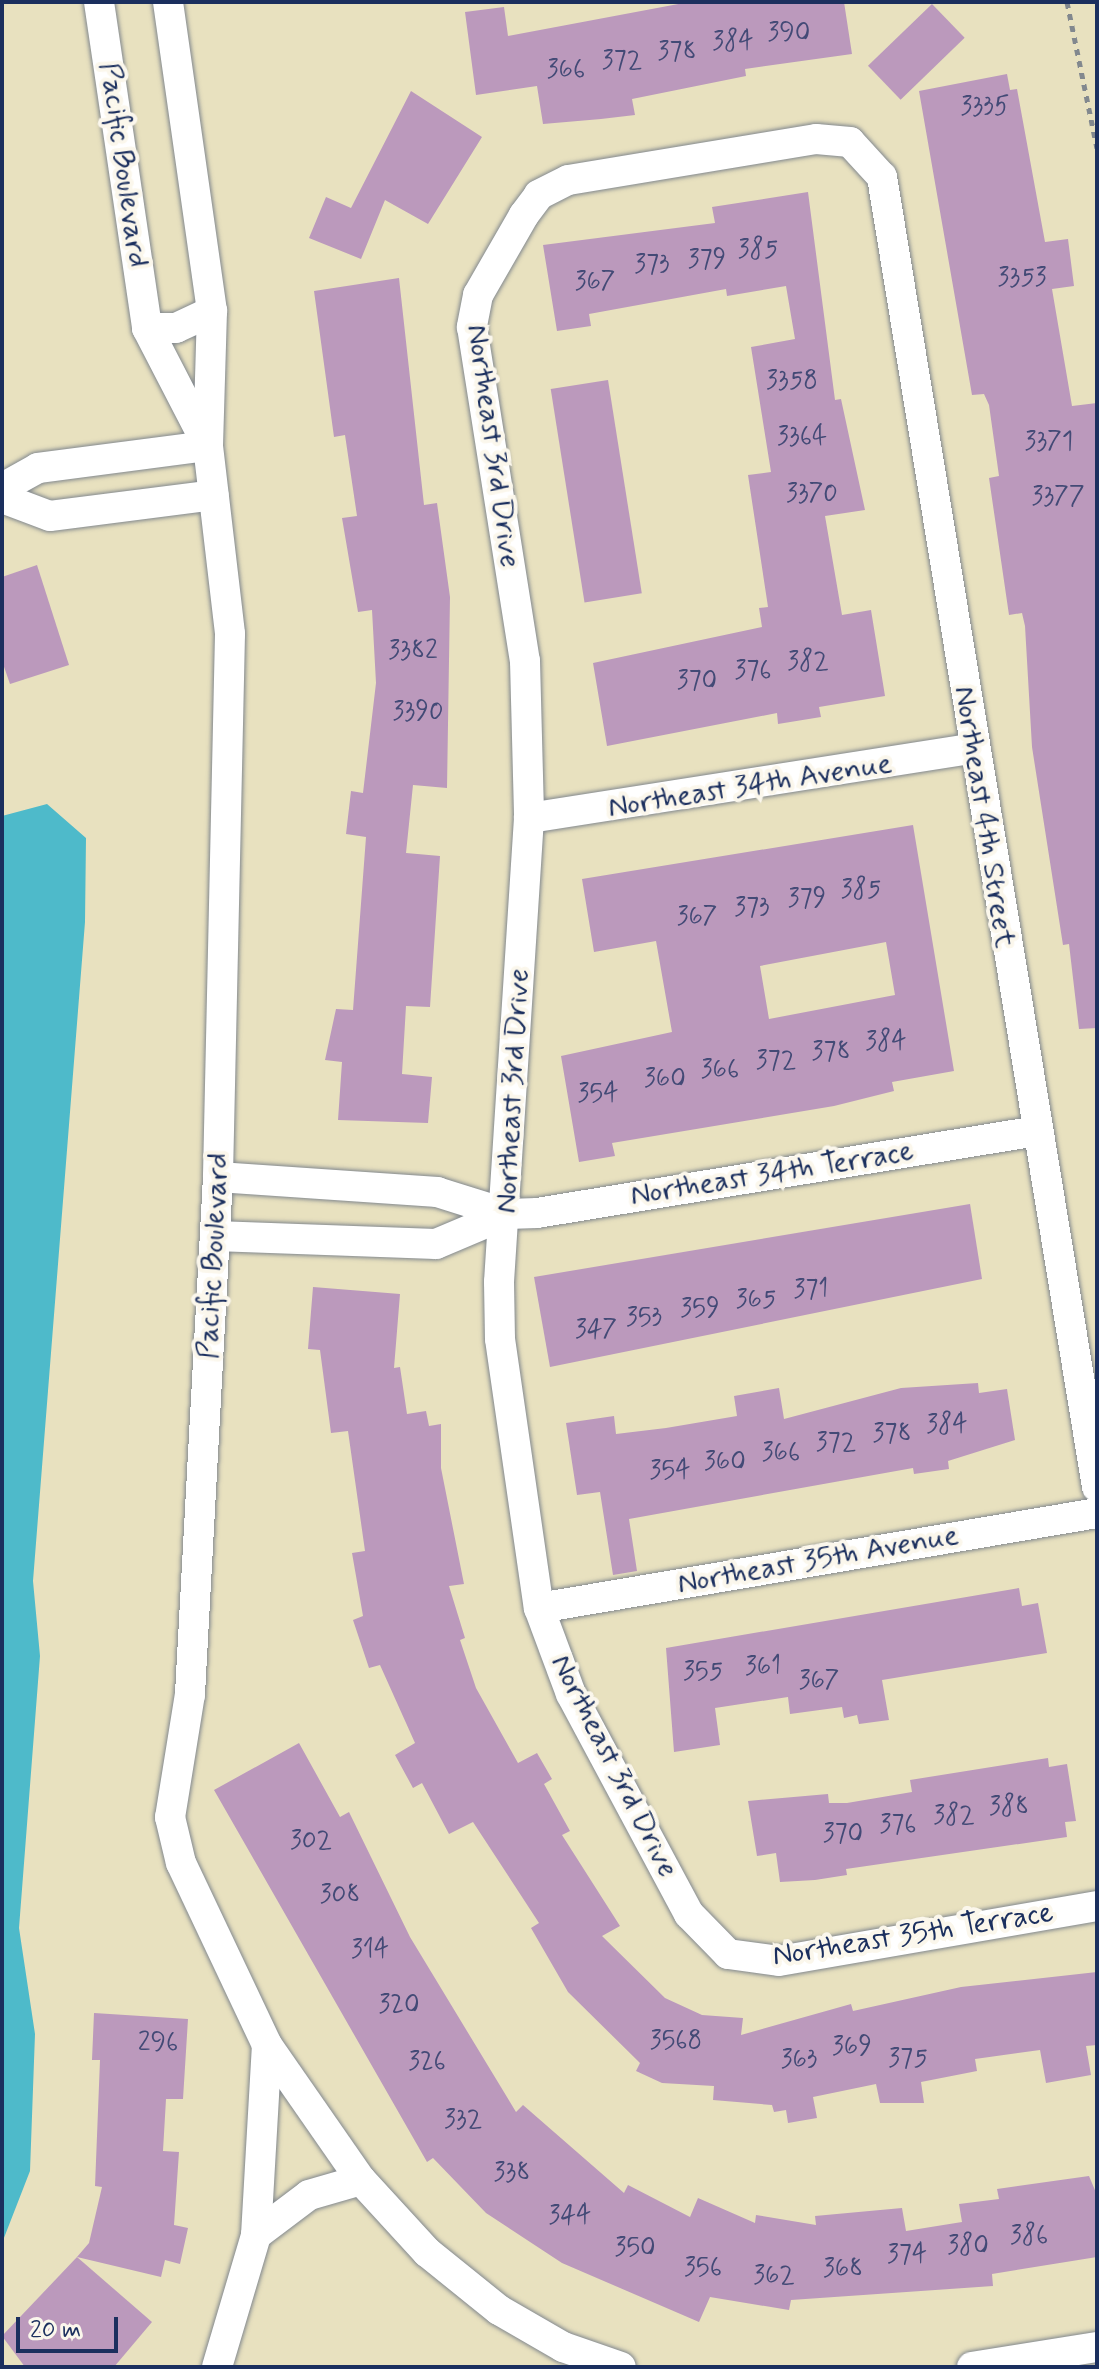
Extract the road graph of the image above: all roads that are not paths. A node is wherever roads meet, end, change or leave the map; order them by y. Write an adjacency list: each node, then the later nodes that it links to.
1 (99, 2): 5 (street, Pacific Boulevard)
2 (168, 2): 4 (street, Pacific Boulevard)
3 (539, 195): 10 (street, Northeast 4th Street); 11 (street, Northeast 3rd Drive)
4 (212, 311): 5 (street); 6 (street, Pacific Boulevard)
5 (147, 328): 6 (street, Pacific Boulevard)
6 (208, 446): 7 (street); 8 (street, Pacific Boulevard)
7 (2, 488)
8 (214, 495): 9 (street); 13 (street, Pacific Boulevard)
9 (2, 498)
10 (972, 749): 11 (street, Northeast 34th Avenue); 12 (street, Northeast 4th Street)
11 (529, 818): 14 (street, Northeast 3rd Drive)
12 (1037, 1131): 14 (street, Northeast 34th Terrace); 16 (street, Northeast 4th Street)
13 (218, 1177): 14 (street, Northeast 34th Terrace); 15 (street, Pacific Boulevard)
14 (507, 1214): 15 (street, Northeast 34th Terrace); 18 (street, Northeast 3rd Drive)
15 (215, 1236): 21 (street, Pacific Boulevard)
16 (1097, 1487)
17 (1097, 1513): 18 (street, Northeast 35th Avenue)
18 (539, 1608): 20 (street, Northeast 3rd Drive)
19 (1097, 1906): 20 (street, Northeast 35th Terrace)
20 (728, 1954)
21 (267, 2045): 22 (street, Pacific Boulevard); 23 (street)
22 (361, 2180): 23 (street); 25 (street, Pacific Boulevard)
23 (256, 2235): 26 (street)
24 (1097, 2347): 28 (street)
25 (565, 2357): 27 (street, Pacific Boulevard)
26 (217, 2367)
27 (621, 2367)
28 (972, 2367)

